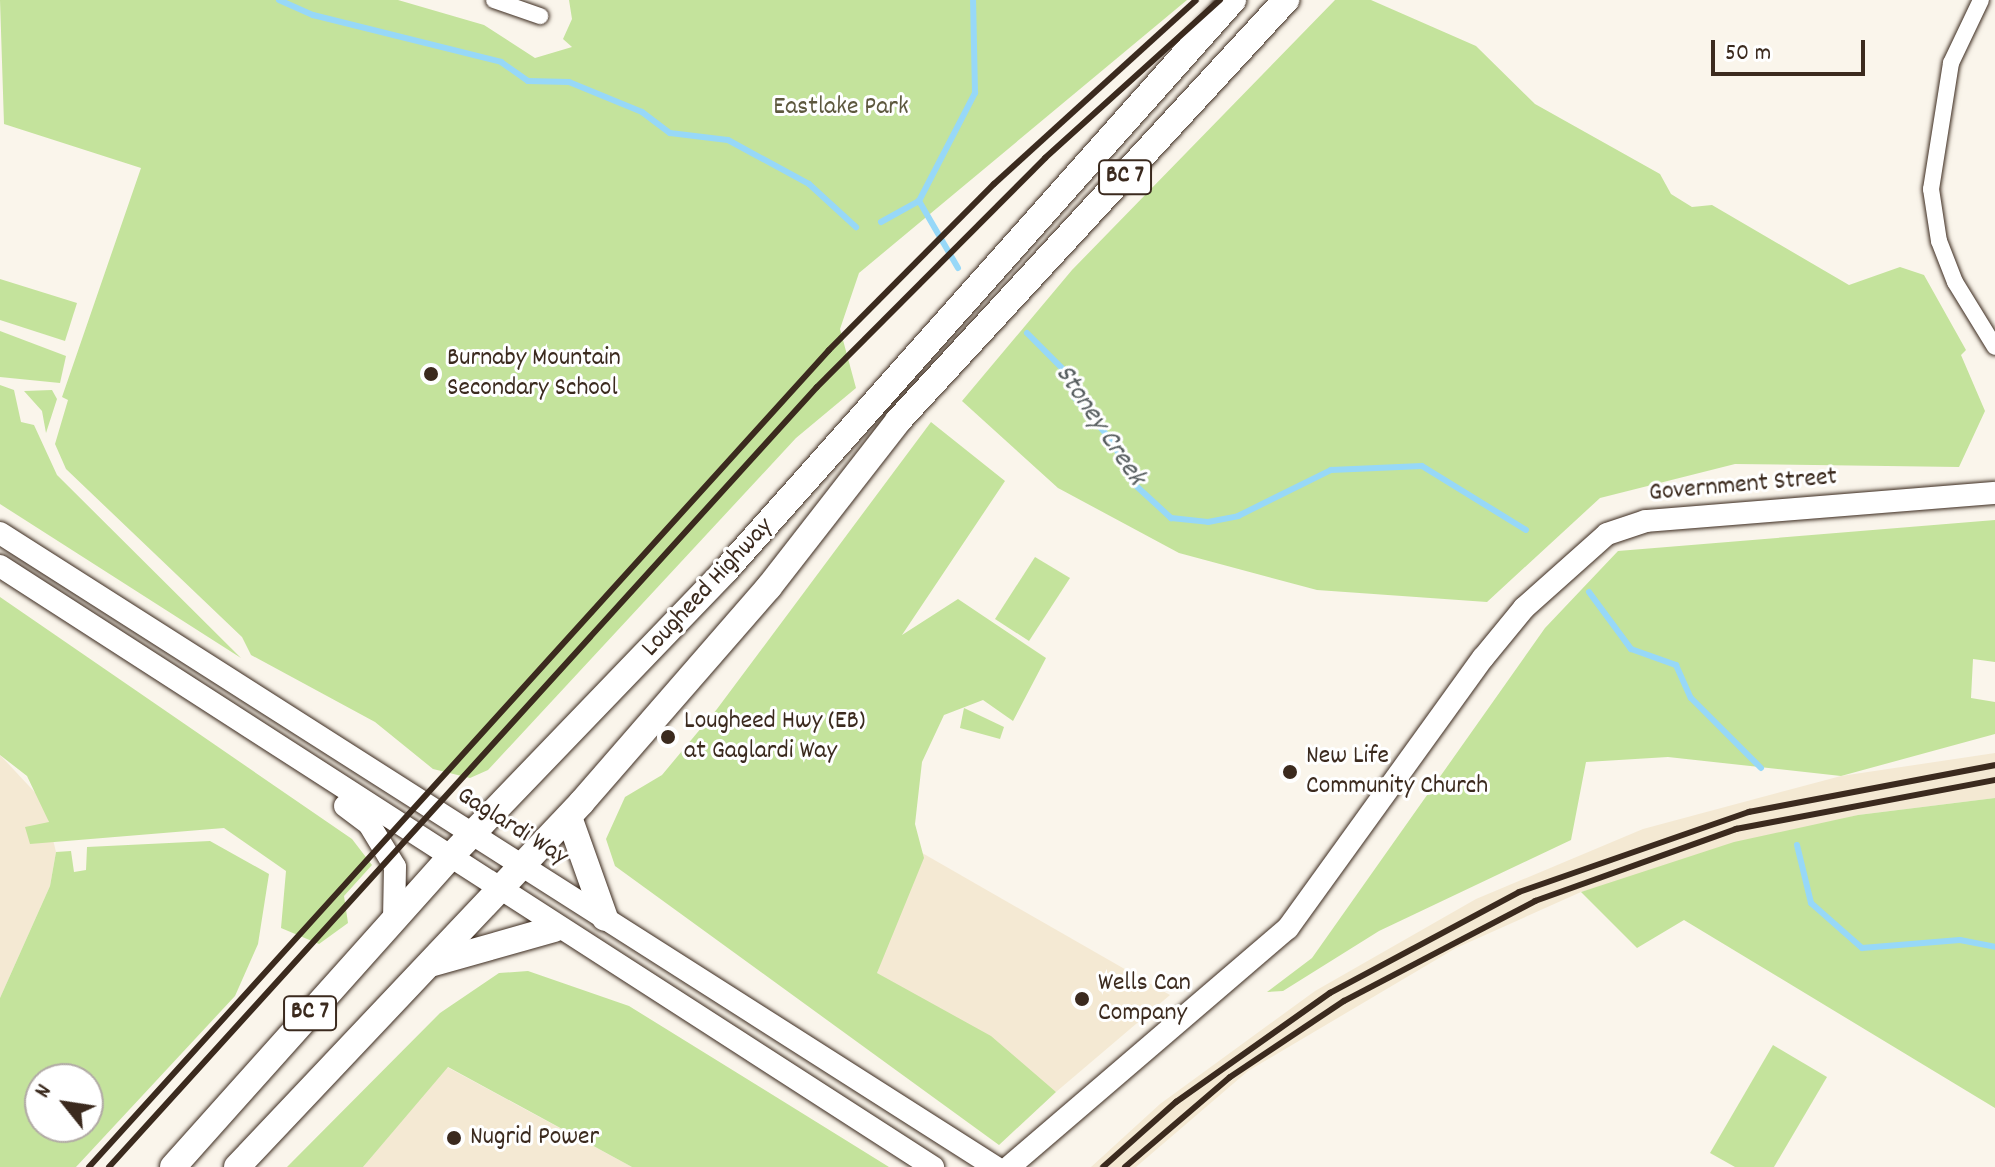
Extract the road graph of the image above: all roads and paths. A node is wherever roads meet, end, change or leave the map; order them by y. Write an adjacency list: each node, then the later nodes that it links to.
1 (494, 0): 5 (street)
2 (1233, 0): 12 (main road, Lougheed Highway / BC 7)
3 (1286, 0): 11 (main road, Lougheed Highway / BC 7)
4 (1981, 0): 6 (street)
5 (540, 16)
6 (1995, 347)
7 (1995, 493): 24 (main road, Government Street)
8 (0, 533): 12 (main road, Gaglardi Way)
9 (0, 566): 10 (main road)
10 (275, 744): 13 (main road); 17 (main road)
11 (569, 817): 14 (main road, Lougheed Highway / BC 7); 16 (main road)
12 (472, 835): 13 (main road, Lougheed Highway / BC 7); 14 (main road, Gaglardi Way)
13 (448, 859): 15 (main road); 17 (main road, Lougheed Highway / BC 7)
14 (521, 868): 15 (main road, Lougheed Highway / BC 7); 16 (main road, Gaglardi Way)
15 (497, 891): 18 (main road); 19 (main road, Lougheed Highway / BC 7)
16 (605, 918): 23 (main road, Gaglardi Way)
17 (394, 919): 20 (main road, Lougheed Highway / BC 7)
18 (554, 929): 19 (main road); 22 (main road)
19 (430, 964): 21 (main road, Lougheed Highway / BC 7)
20 (173, 1167)
21 (237, 1167)
22 (933, 1167)
23 (995, 1167)
24 (1009, 1167)

